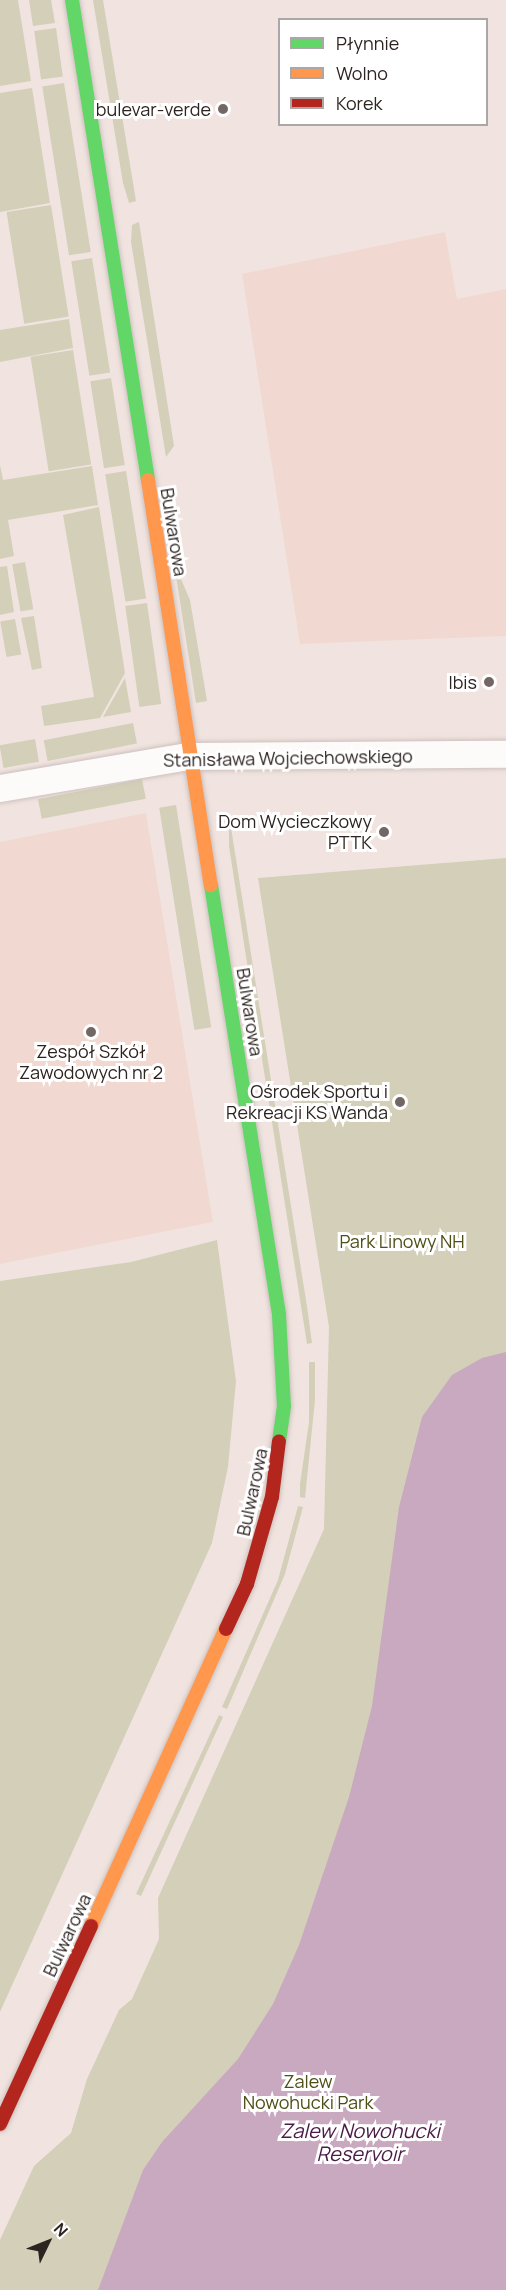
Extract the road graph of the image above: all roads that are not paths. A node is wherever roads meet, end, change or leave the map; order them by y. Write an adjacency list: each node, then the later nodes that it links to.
1 (72, 0): 3 (street, Bulwarowa)
2 (506, 754): 3 (street, Stanisława Wojciechowskiego)
3 (188, 756): 4 (street, Stanisława Wojciechowskiego); 5 (street, Bulwarowa)
4 (0, 788)
5 (0, 2124)

